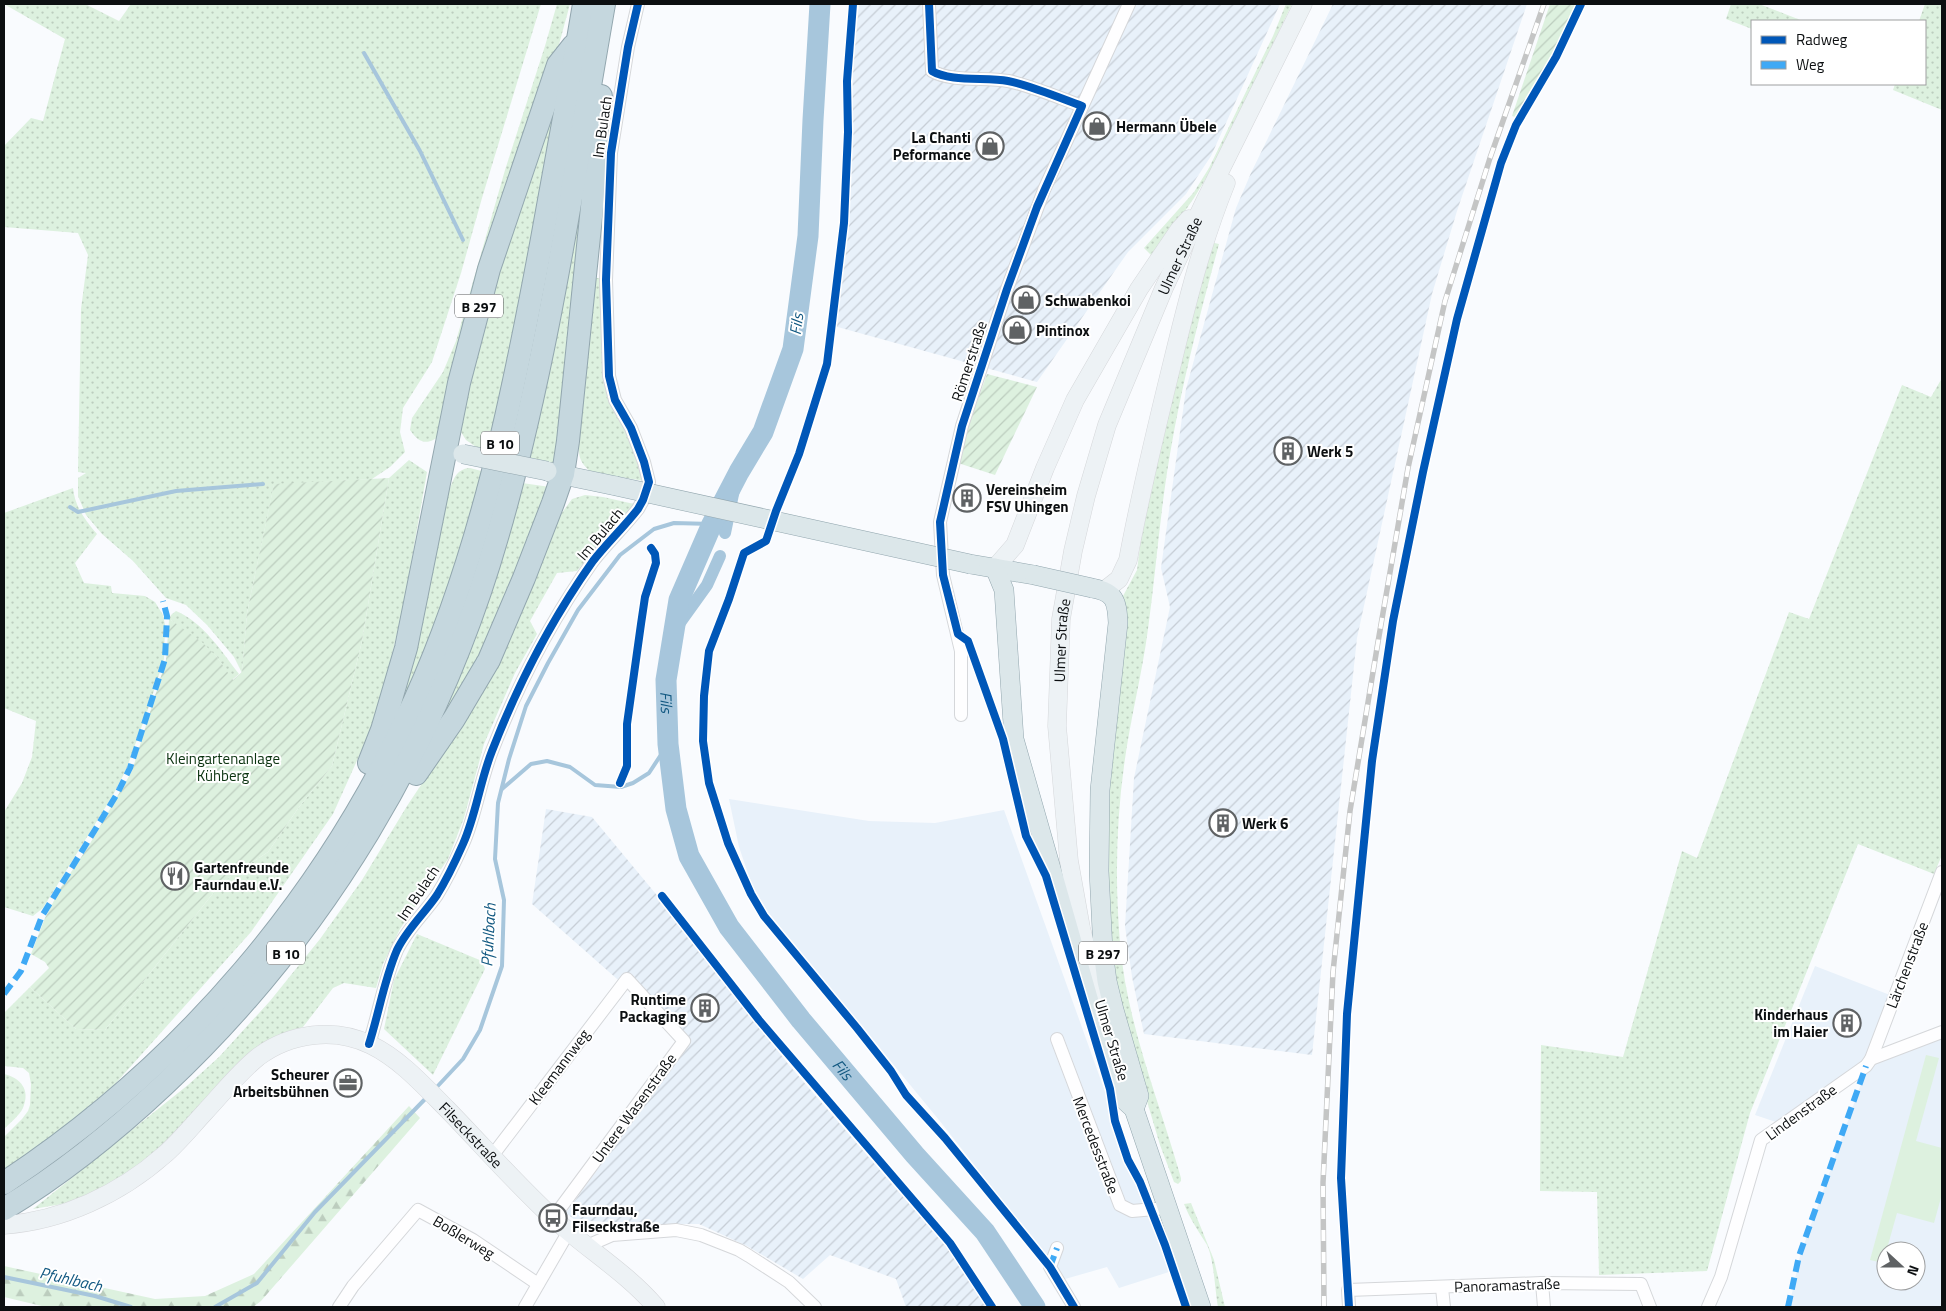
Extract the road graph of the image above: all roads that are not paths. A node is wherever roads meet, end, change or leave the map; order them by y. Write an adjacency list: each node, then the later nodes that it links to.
1 (584, 4): 7 (highway, B 10)
2 (604, 4): 7 (highway, B 10)
3 (638, 4): 22 (street, Im Bulach)
4 (929, 4): 8 (street)
5 (1129, 4): 8 (street, Römerstraße)
6 (1303, 4): 9 (main road, Ulmer Straße)
7 (588, 40): 11 (highway, B 297); 12 (highway, B 10); 16 (highway, B 10); 17 (highway, B 10)
8 (1082, 106): 15 (street, Römerstraße)
9 (1238, 134): 10 (main road, Ulmer Straße); 14 (main road)
10 (1205, 201): 13 (main road); 24 (main road, Ulmer Straße)
11 (454, 452): 12 (main road, bridge); 17 (highway, B 10)
12 (555, 473): 13 (main road, bridge); 16 (highway)
13 (995, 568): 14 (main road, bridge); 24 (main road, B 297)
14 (1098, 589): 24 (main road, B 297)
15 (961, 715)
16 (377, 820): 28 (highway, B 10)
17 (349, 825): 26 (highway, B 10)
18 (1942, 872): 23 (street, Lärchenstraße)
19 (626, 979): 25 (street, Kleemannweg); 29 (street, Untere Wasenstraße)
20 (1942, 1032): 23 (street, Lindenstraße)
21 (1057, 1039): 27 (street, Mercedesstraße)
22 (369, 1044): 25 (main road, Filseckstraße); 30 (main road, Filseckstraße)
23 (1871, 1059): 47 (street, Lindenstraße)
24 (1134, 1109): 27 (main road, Ulmer Straße / B 297)
25 (492, 1156): 29 (main road, Filseckstraße)
26 (4, 1183)
27 (1166, 1208): 42 (main road, Ulmer Straße / B 297)
28 (4, 1209)
29 (553, 1218): 31 (main road, Filseckstraße)
30 (4, 1225)
31 (569, 1231): 32 (main road, Filseckstraße); 35 (street)
32 (587, 1246): 39 (main road, Filseckstraße); 40 (street)
33 (1057, 1248): 41 (street)
34 (1542, 1283): 36 (street, Panoramastraße); 45 (street); 46 (street, Panoramastraße)
35 (538, 1284): 37 (street, Boßlerweg); 38 (street)
36 (1442, 1288): 43 (street, Panoramastraße); 44 (street)
37 (339, 1307)
38 (525, 1307)
39 (656, 1307)
40 (815, 1307)
41 (1074, 1307)
42 (1201, 1307)
43 (1350, 1307)
44 (1444, 1307)
45 (1544, 1307)
46 (1650, 1307)
47 (1708, 1307)

